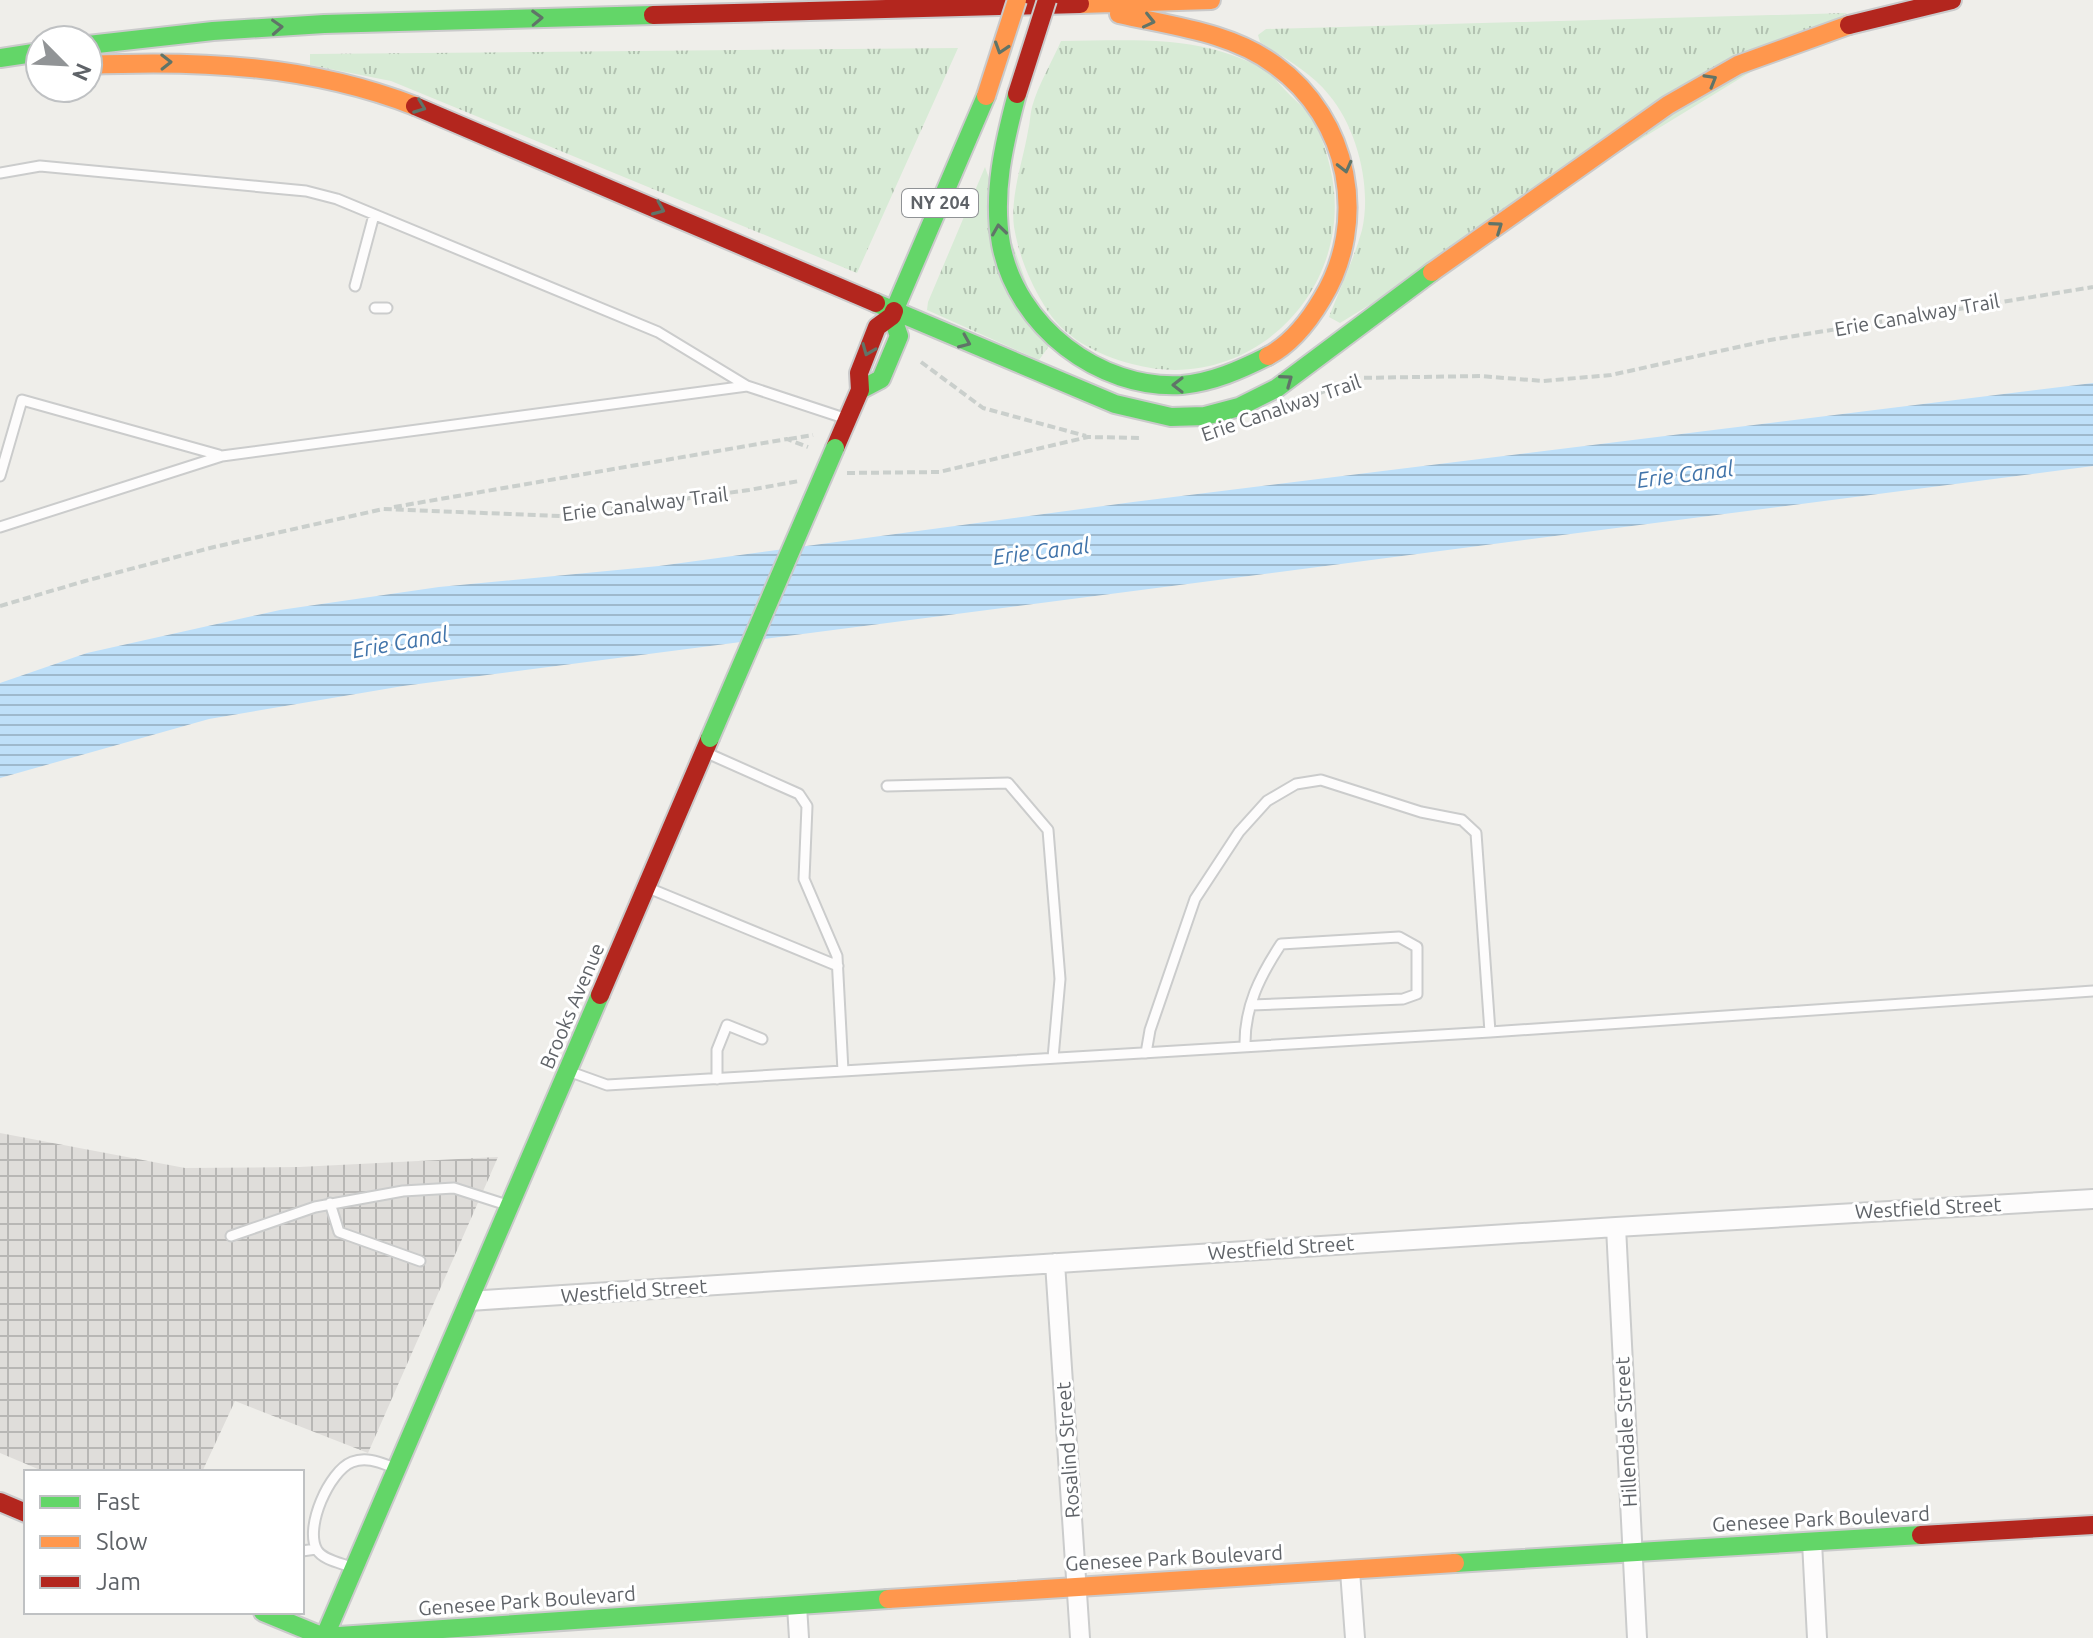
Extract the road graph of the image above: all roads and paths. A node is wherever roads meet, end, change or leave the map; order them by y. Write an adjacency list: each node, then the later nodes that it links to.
1 (1017, 0): 18 (main road, Brooks Avenue / NY 204, one-way to 18, bridge)
2 (1047, 0): 5 (main road, one-way to 2, bridge)
3 (1211, 0): 5 (main road)
4 (1952, 0): 18 (main road, one-way to 4)
5 (1073, 4): 6 (main road, one-way to 5)
6 (104, 43)
7 (24, 54): 8 (main road)
8 (0, 58)
9 (104, 64): 18 (main road, one-way to 18)
10 (24, 72): 11 (main road)
11 (0, 74)
12 (0, 173): 13 (lane)
13 (374, 215): 14 (lane); 20 (lane)
14 (355, 286)
15 (2093, 287): 21 (path, Erie Canalway Trail)
16 (375, 308): 17 (lane)
17 (387, 308)
18 (893, 313): 22 (main road, Brooks Avenue)
19 (921, 362): 24 (path)
20 (747, 386): 22 (lane); 28 (lane)
21 (1304, 400)
22 (847, 419): 35 (main road, Brooks Avenue, bridge)
23 (813, 435): 26 (path)
24 (1088, 437): 25 (path); 29 (path)
25 (1148, 438)
26 (787, 439): 27 (path); 32 (path)
27 (808, 447)
28 (222, 456): 30 (lane); 33 (lane)
29 (835, 474)
30 (0, 476)
31 (806, 479): 32 (path, Erie Canalway Trail)
32 (383, 509): 34 (path, Erie Canalway Trail)
33 (0, 527)
34 (0, 606)
35 (707, 745): 37 (main road, Brooks Avenue); 38 (lane)
36 (887, 786): 45 (lane)
37 (646, 887): 38 (lane); 46 (main road, Brooks Avenue)
38 (838, 966): 47 (lane)
39 (2093, 991): 41 (lane)
40 (1251, 1005): 40 (lane); 43 (lane)
41 (1490, 1032): 43 (lane); 44 (lane)
42 (762, 1039): 48 (lane)
43 (1245, 1047): 44 (lane)
44 (1146, 1053): 45 (lane)
45 (1053, 1058): 47 (lane)
46 (568, 1071): 48 (lane); 51 (main road, Brooks Avenue)
47 (843, 1071): 48 (lane)
48 (717, 1079)
49 (2093, 1199): 52 (street, Westfield Street)
50 (330, 1203): 51 (lane); 53 (lane); 54 (lane)
51 (510, 1207): 56 (main road, Brooks Avenue)
52 (1616, 1227): 55 (street, Westfield Street); 64 (street, Hillendale Street)
53 (231, 1236)
54 (420, 1261)
55 (1055, 1263): 56 (street, Westfield Street); 67 (street, Rosalind Street)
56 (469, 1301): 57 (main road, Brooks Avenue)
57 (397, 1469): 62 (lane); 65 (main road, Brooks Avenue)
58 (0, 1502): 59 (main road)
59 (24, 1512)
60 (2093, 1525): 61 (main road, Genesee Park Boulevard)
61 (1812, 1542): 64 (main road, Genesee Park Boulevard); 76 (street)
62 (316, 1549): 63 (lane); 65 (lane)
63 (304, 1551)
64 (1632, 1551): 66 (main road, Genesee Park Boulevard); 75 (street, Hillendale Street)
65 (354, 1568): 71 (main road, Brooks Avenue)
66 (1350, 1571): 67 (main road, Genesee Park Boulevard); 74 (street)
67 (1078, 1585): 68 (main road, Genesee Park Boulevard); 73 (street, Rosalind Street)
68 (797, 1606): 70 (main road, Genesee Park Boulevard); 72 (street)
69 (268, 1614): 71 (main road, Genesee Park Boulevard)
70 (521, 1630): 71 (main road, Genesee Park Boulevard)
71 (324, 1638)
72 (799, 1638)
73 (1080, 1638)
74 (1355, 1638)
75 (1637, 1638)
76 (1817, 1638)

